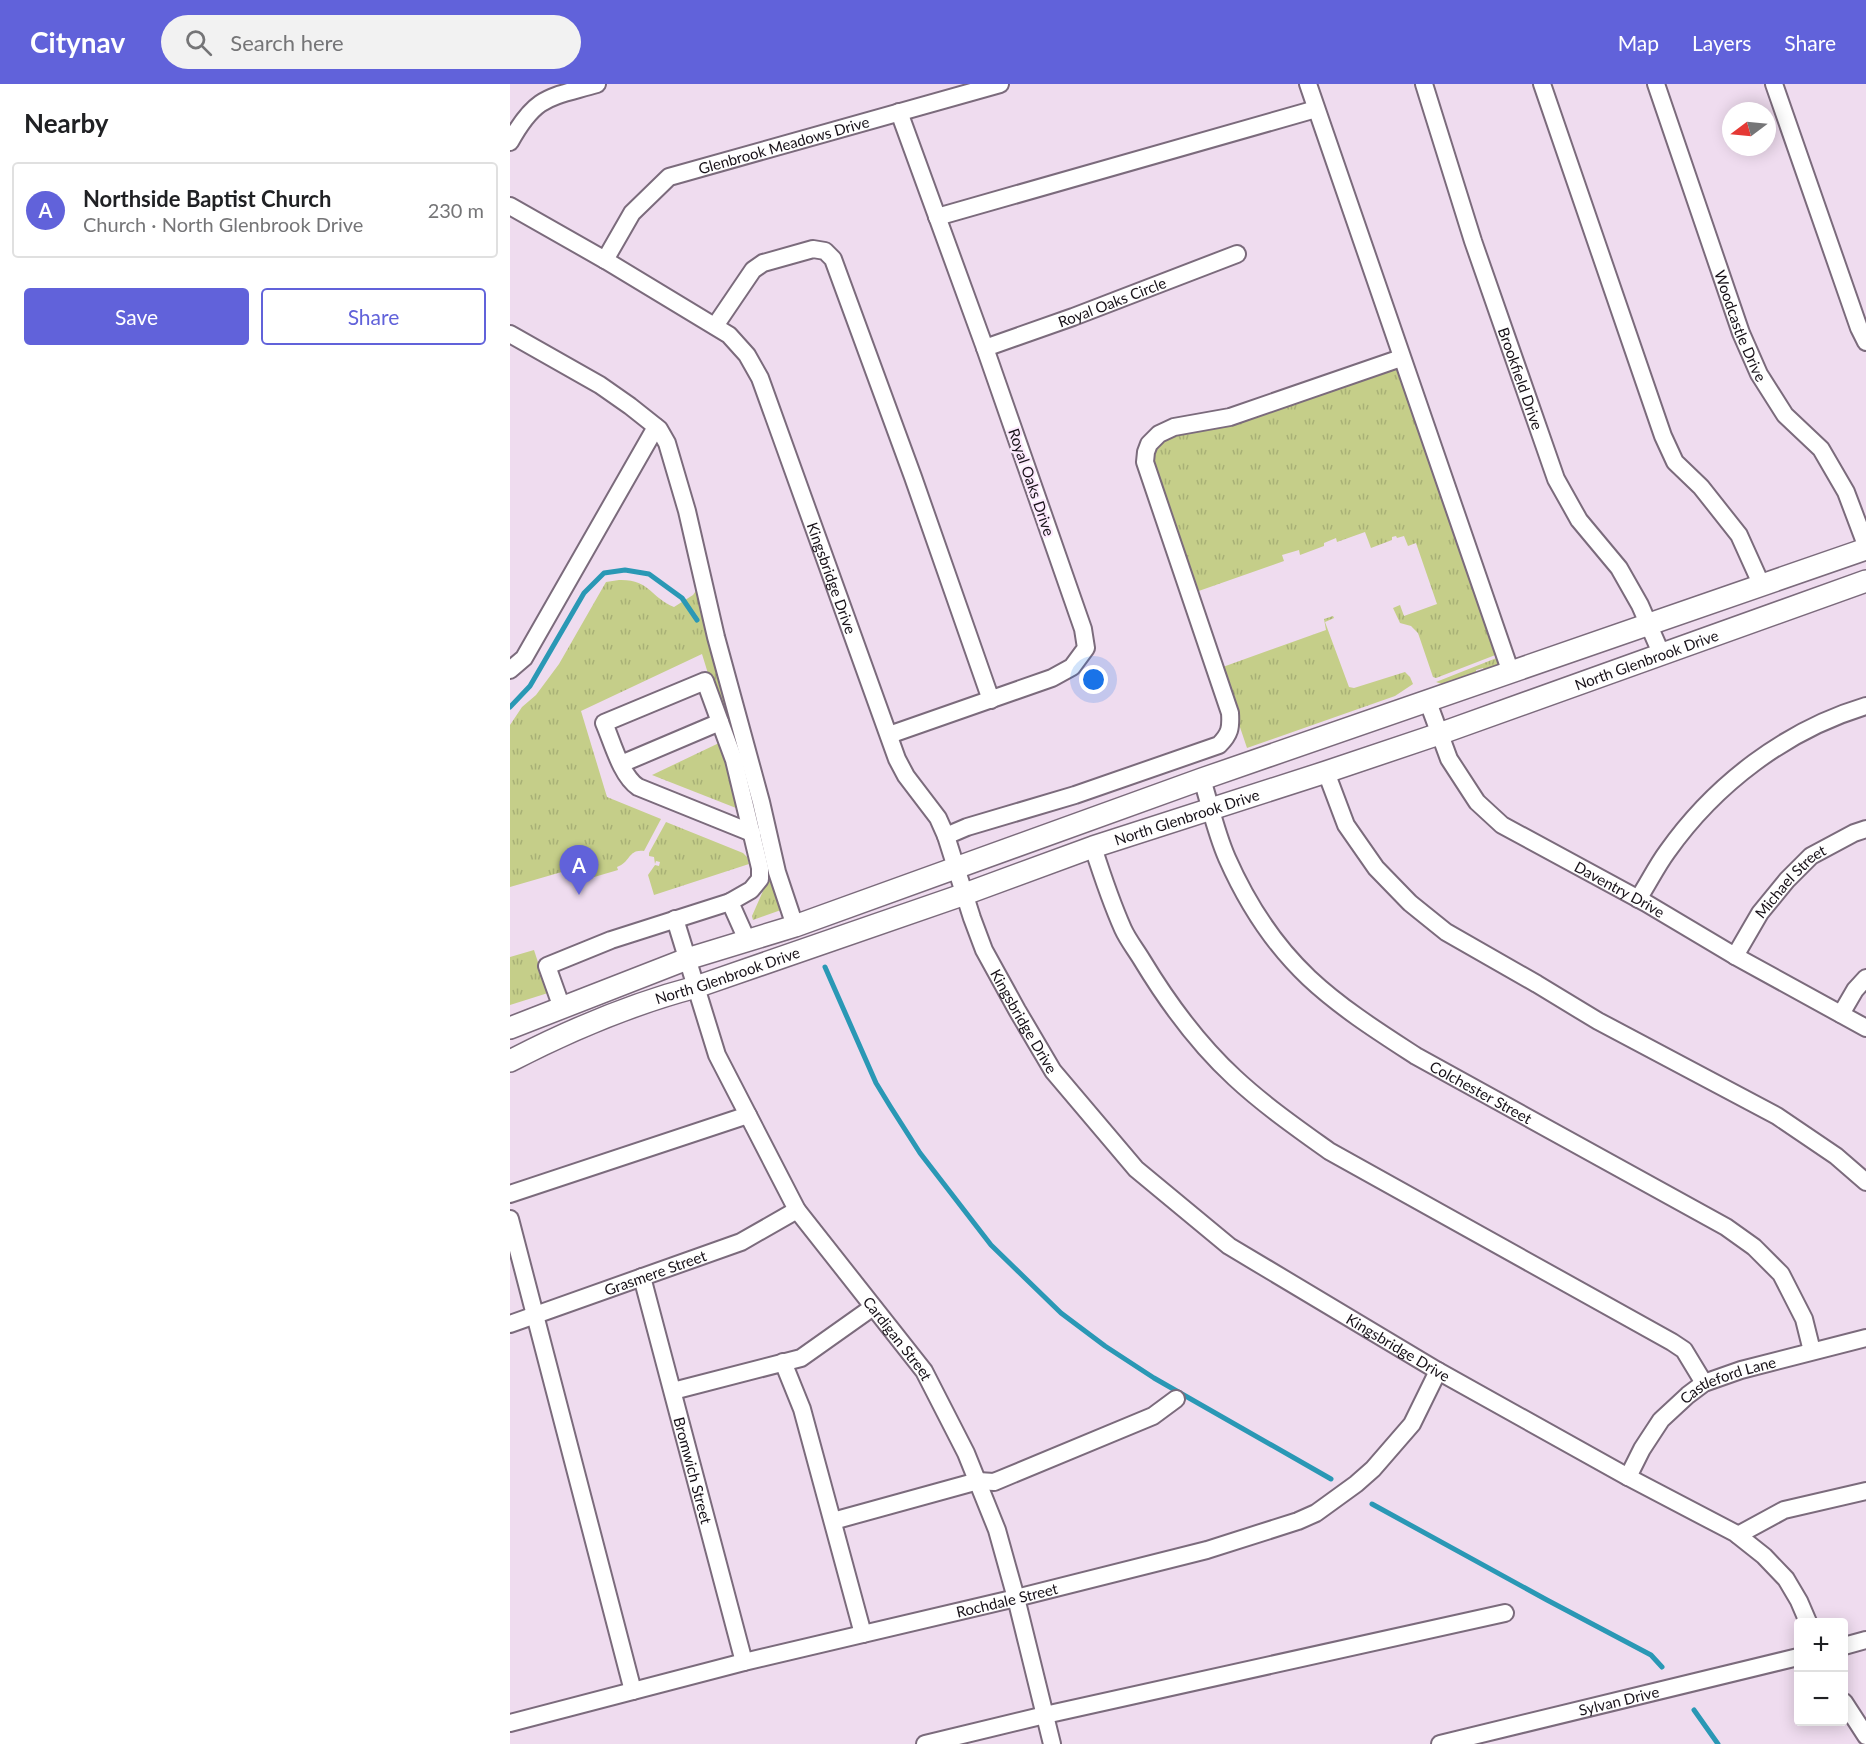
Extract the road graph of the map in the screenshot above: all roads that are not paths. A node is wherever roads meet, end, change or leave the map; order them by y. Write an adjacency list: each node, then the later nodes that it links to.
1 (597, 84): 10 (street)
2 (1000, 84): 9 (street, Glenbrook Meadows Drive)
3 (1308, 84): 8 (street)
4 (1424, 84): 25 (street, Brookfield Drive)
5 (1542, 84): 24 (street)
6 (1656, 84): 21 (street, Woodcastle Drive)
7 (1774, 84): 17 (street)
8 (1316, 109): 12 (street); 19 (street)
9 (899, 112): 12 (street, Royal Oaks Drive); 14 (street, Glenbrook Meadows Drive)
10 (510, 142)
11 (510, 206): 14 (street, Kingsbridge Drive)
12 (937, 217): 18 (street, Royal Oaks Drive)
13 (1237, 254): 18 (street, Royal Oaks Circle)
14 (605, 260): 15 (street, Kingsbridge Drive)
15 (715, 326): 29 (street); 34 (street, Kingsbridge Drive)
16 (510, 334): 20 (street)
17 (1866, 342)
18 (985, 348): 29 (street, Royal Oaks Drive)
19 (1401, 358): 28 (street); 41 (street)
20 (656, 427): 27 (street); 48 (street)
21 (1866, 545)
22 (1866, 549): 24 (main road, North Glenbrook Drive)
23 (1866, 581): 26 (main road, North Glenbrook Drive)
24 (1762, 586): 25 (main road, North Glenbrook Drive)
25 (1648, 626): 26 (street, Brookfield Drive); 28 (main road, North Glenbrook Drive)
26 (1660, 653): 33 (main road, North Glenbrook Drive)
27 (510, 670)
28 (1511, 673): 30 (main road, North Glenbrook Drive)
29 (991, 700): 34 (street, Royal Oaks Drive)
30 (1428, 702): 33 (street, Daventry Drive); 37 (main road, North Glenbrook Drive)
31 (1866, 706): 45 (street)
32 (720, 722): 35 (street); 35 (street); 40 (street)
33 (1439, 734): 36 (main road, North Glenbrook Drive); 45 (street, Daventry Drive)
34 (889, 735): 41 (street, Kingsbridge Drive)
35 (621, 764): 40 (street)
36 (1326, 772): 38 (main road, North Glenbrook Drive); 60 (street)
37 (1202, 779): 38 (street, Colchester Street); 43 (main road, North Glenbrook Drive)
38 (1211, 808): 42 (main road, North Glenbrook Drive); 69 (street, Colchester Street)
39 (1866, 829): 50 (street, Michael Street)
40 (752, 833): 46 (street)
41 (946, 836): 43 (street, Kingsbridge Drive)
42 (1094, 847): 44 (main road, North Glenbrook Drive); 72 (street)
43 (956, 867): 44 (street, Kingsbridge Drive); 48 (main road, North Glenbrook Drive)
44 (964, 894): 53 (main road, North Glenbrook Drive); 71 (street, Kingsbridge Drive)
45 (1638, 899): 50 (street, Daventry Drive)
46 (730, 902): 47 (street); 49 (street)
47 (675, 919): 51 (street, Cardigan Street); 54 (street)
48 (795, 926): 49 (main road, North Glenbrook Drive)
49 (747, 940): 51 (main road, North Glenbrook Drive)
50 (1735, 956): 55 (street, Daventry Drive)
51 (687, 959): 53 (street, Cardigan Street); 54 (main road, North Glenbrook Drive)
52 (1866, 978): 55 (street)
53 (696, 987): 58 (main road, North Glenbrook Drive); 59 (street, Cardigan Street)
54 (562, 1008): 56 (main road, North Glenbrook Drive)
55 (1841, 1014): 57 (street, Daventry Drive)
56 (510, 1028)
57 (1866, 1028)
58 (510, 1061)
59 (748, 1115): 61 (street); 62 (street, Cardigan Street)
60 (1866, 1182)
61 (510, 1194)
62 (797, 1210): 64 (street, Grasmere Street); 65 (street, Cardigan Street)
63 (510, 1219): 66 (street)
64 (642, 1277): 66 (street, Grasmere Street); 73 (street, Bromwich Street)
65 (873, 1307): 70 (street); 76 (street, Cardigan Street)
66 (535, 1315): 67 (street, Grasmere Street); 88 (street)
67 (510, 1324)
68 (1866, 1338): 69 (street, Castleford Lane)
69 (1812, 1352): 72 (street, Castleford Lane)
70 (783, 1362): 73 (street); 78 (street)
71 (1438, 1371): 75 (street, Kingsbridge Drive); 80 (street, Rochdale Street)
72 (1704, 1383): 75 (street, Castleford Lane)
73 (673, 1391): 87 (street, Bromwich Street)
74 (1176, 1399): 76 (street)
75 (1628, 1477): 79 (street, Kingsbridge Drive)
76 (978, 1481): 78 (street); 80 (street, Cardigan Street)
77 (1866, 1491): 79 (street)
78 (832, 1521): 83 (street)
79 (1738, 1535): 82 (street, Kingsbridge Drive)
80 (1016, 1598): 83 (street, Rochdale Street); 90 (street, Cardigan Street)
81 (1505, 1613): 90 (street)
82 (1806, 1618)
83 (863, 1634): 87 (street, Rochdale Street)
84 (1866, 1640): 85 (street)
85 (1848, 1645)
86 (1794, 1658): 95 (street, Sylvan Drive)
87 (744, 1662): 88 (street, Rochdale Street)
88 (633, 1691): 91 (street, Rochdale Street)
89 (1848, 1708): 92 (street)
90 (1045, 1715): 93 (street); 94 (street, Cardigan Street)
91 (510, 1721)
92 (1866, 1736)
93 (925, 1744)
94 (1052, 1744)
95 (1440, 1744)

